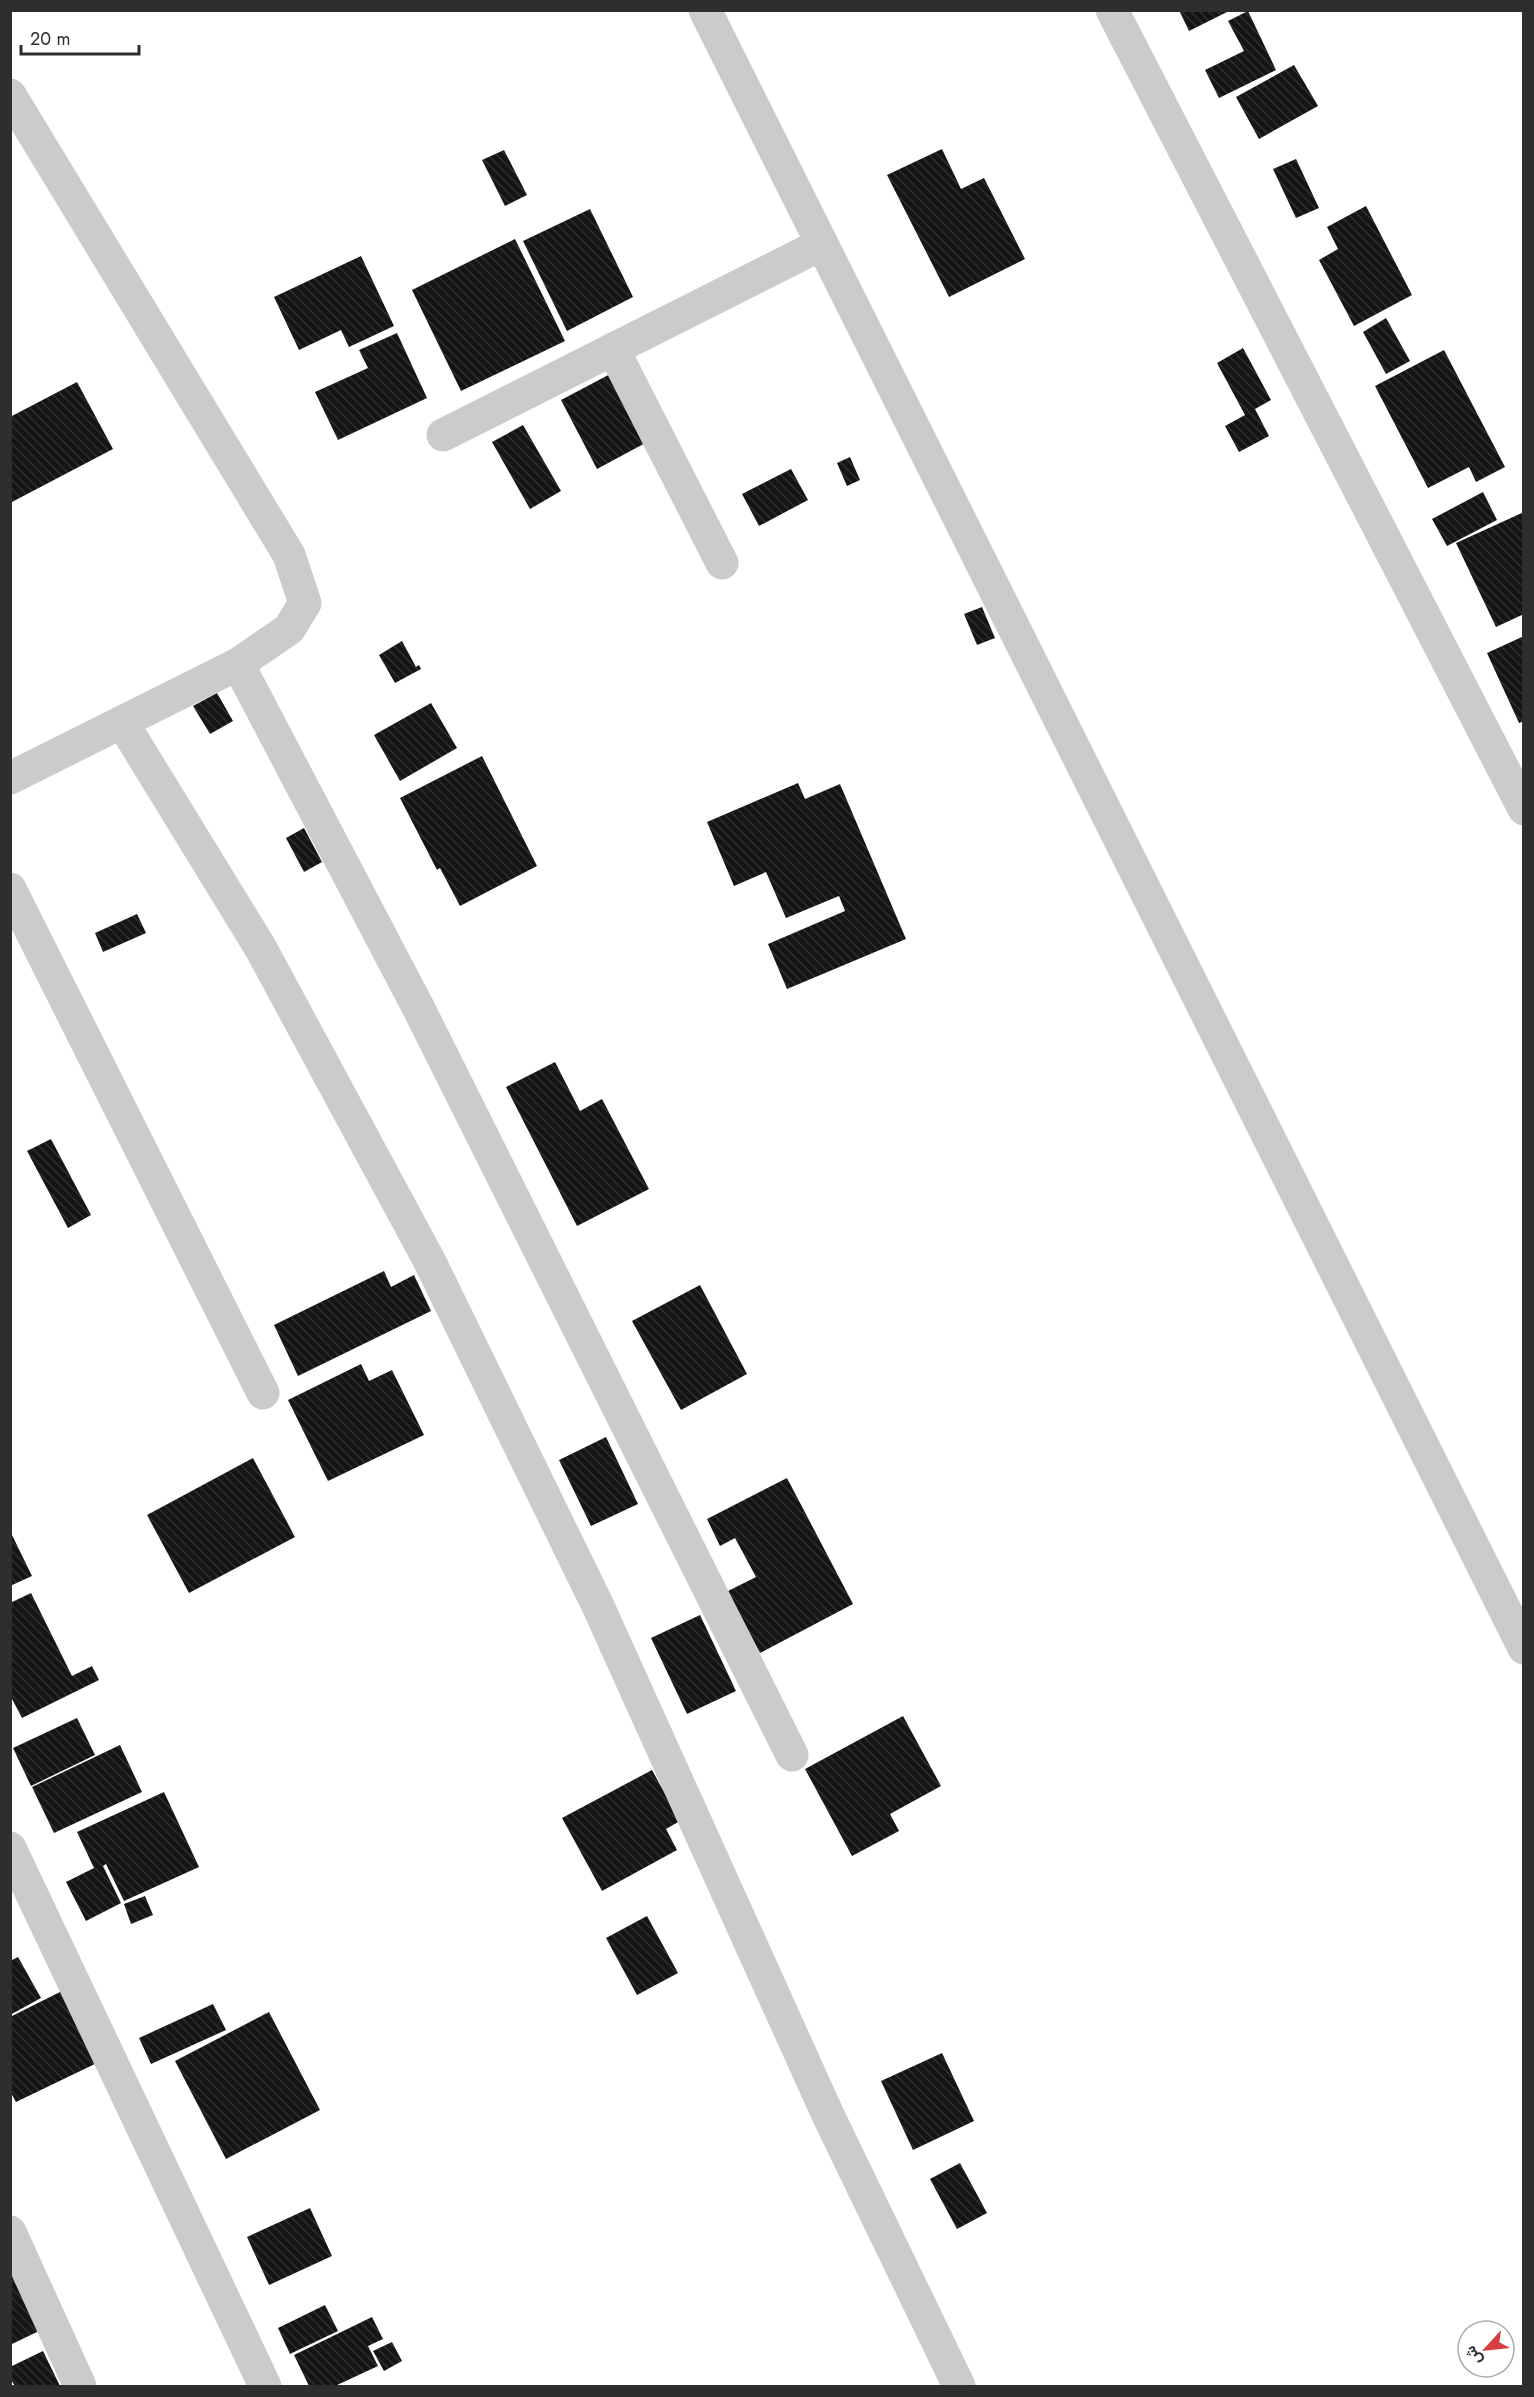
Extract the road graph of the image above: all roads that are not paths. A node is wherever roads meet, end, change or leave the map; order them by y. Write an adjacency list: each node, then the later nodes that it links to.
1 (705, 10): 4 (street)
2 (1112, 10): 11 (street)
3 (10, 95): 8 (street)
4 (822, 244): 5 (street); 14 (street)
5 (613, 349): 6 (street); 7 (street)
6 (443, 435)
7 (722, 563)
8 (238, 664): 9 (street); 15 (street)
9 (122, 722): 10 (street); 20 (street)
10 (10, 778)
11 (1524, 809)
12 (10, 889): 13 (street)
13 (263, 1393)
14 (1524, 1648)
15 (792, 1755)
16 (10, 1848): 19 (street)
17 (10, 2232): 18 (street)
18 (80, 2386)
19 (265, 2386)
20 (959, 2386)

